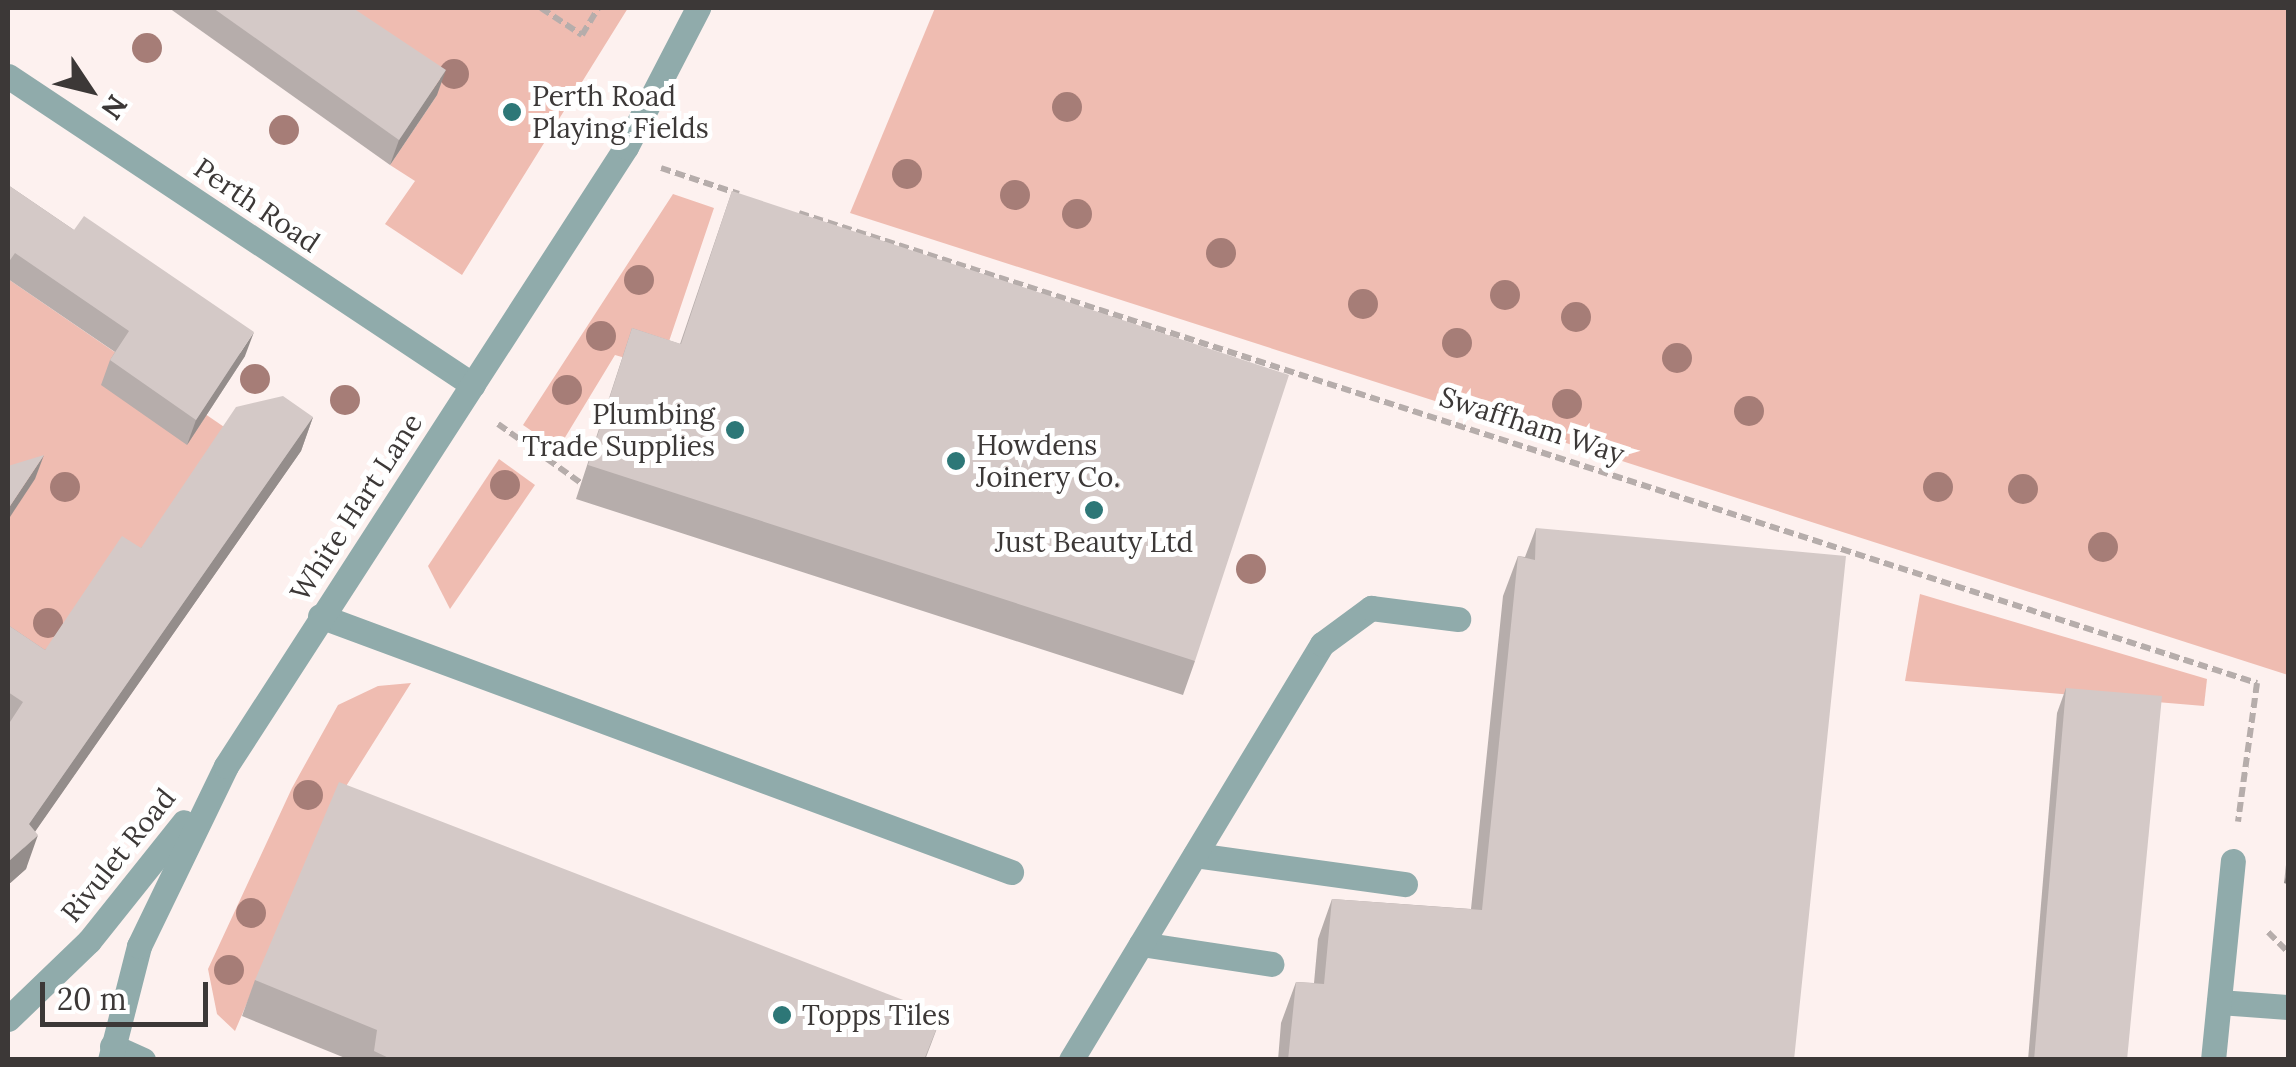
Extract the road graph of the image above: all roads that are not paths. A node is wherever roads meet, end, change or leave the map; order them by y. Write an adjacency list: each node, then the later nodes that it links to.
1 (698, 8): 3 (street, White Hart Lane)
2 (8, 76): 3 (street, Perth Road)
3 (472, 384): 4 (street, White Hart Lane)
4 (320, 616): 6 (street, White Hart Lane); 9 (street)
5 (1458, 619): 7 (street)
6 (226, 766): 15 (street, Rivulet Road); 16 (street, White Hart Lane)
7 (1195, 855): 10 (street); 11 (street)
8 (2233, 861): 13 (street)
9 (1011, 872)
10 (1406, 884)
11 (1141, 944): 12 (street); 18 (street)
12 (1270, 964)
13 (2219, 1002): 14 (street); 19 (street)
14 (2288, 1007)
15 (8, 1019)
16 (111, 1053): 17 (street)
17 (143, 1060)
18 (1071, 1060)
19 (2213, 1060)

